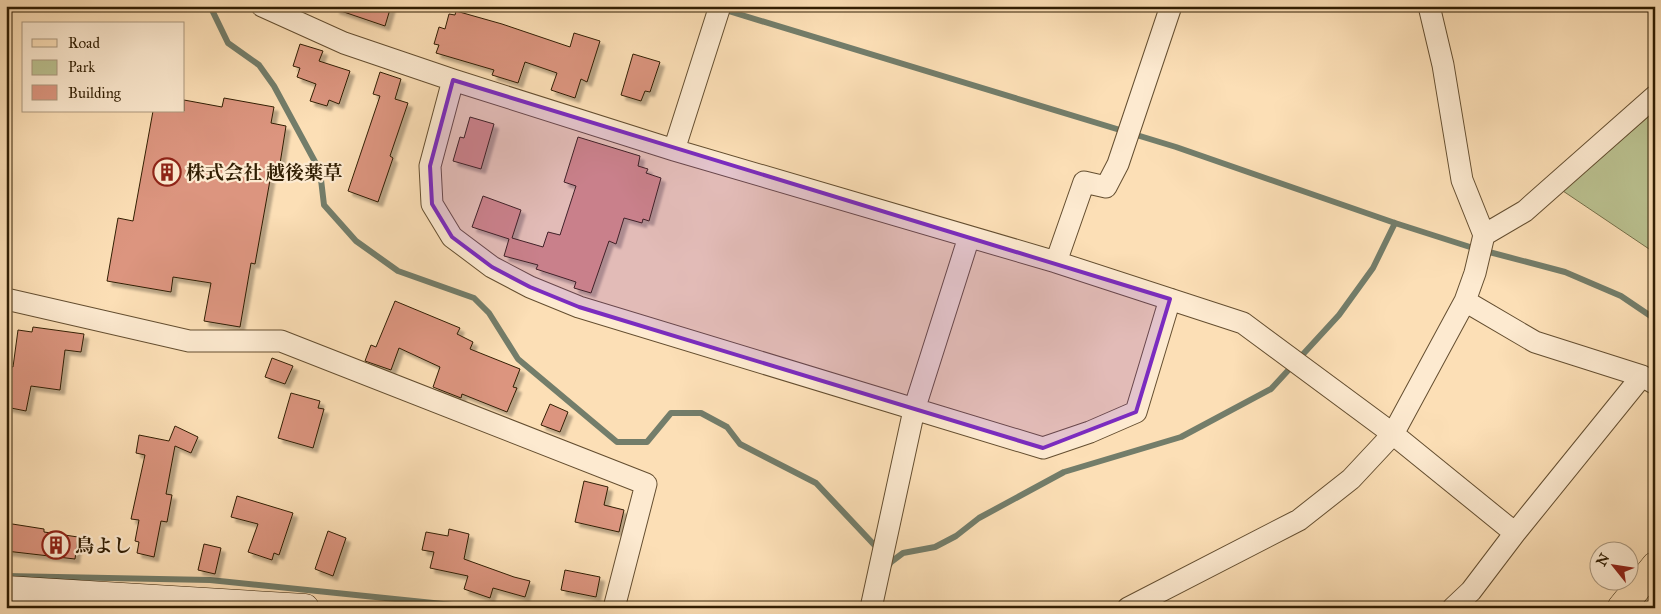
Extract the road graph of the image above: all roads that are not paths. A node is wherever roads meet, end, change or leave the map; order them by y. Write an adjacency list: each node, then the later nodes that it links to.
1 (262, 6): 5 (street)
2 (720, 6): 7 (street)
3 (1171, 6): 10 (street)
4 (1429, 6): 8 (street)
5 (453, 80): 7 (street); 15 (street)
6 (1655, 96): 8 (street)
7 (674, 150): 9 (street)
8 (1484, 235): 13 (street)
9 (969, 236): 10 (street); 15 (street)
10 (1056, 262): 12 (street)
11 (6, 299): 21 (street)
12 (1170, 299): 15 (street); 16 (street)
13 (1465, 301): 14 (street); 16 (street)
14 (1649, 380): 17 (street)
15 (914, 410): 22 (street)
16 (1393, 434): 17 (street); 23 (street)
17 (1515, 533): 24 (street)
18 (1655, 566): 25 (main road)
19 (6, 590): 20 (main road)
20 (305, 608)
21 (614, 608)
22 (871, 608)
23 (1128, 608)
24 (1453, 608)
25 (1621, 608)

